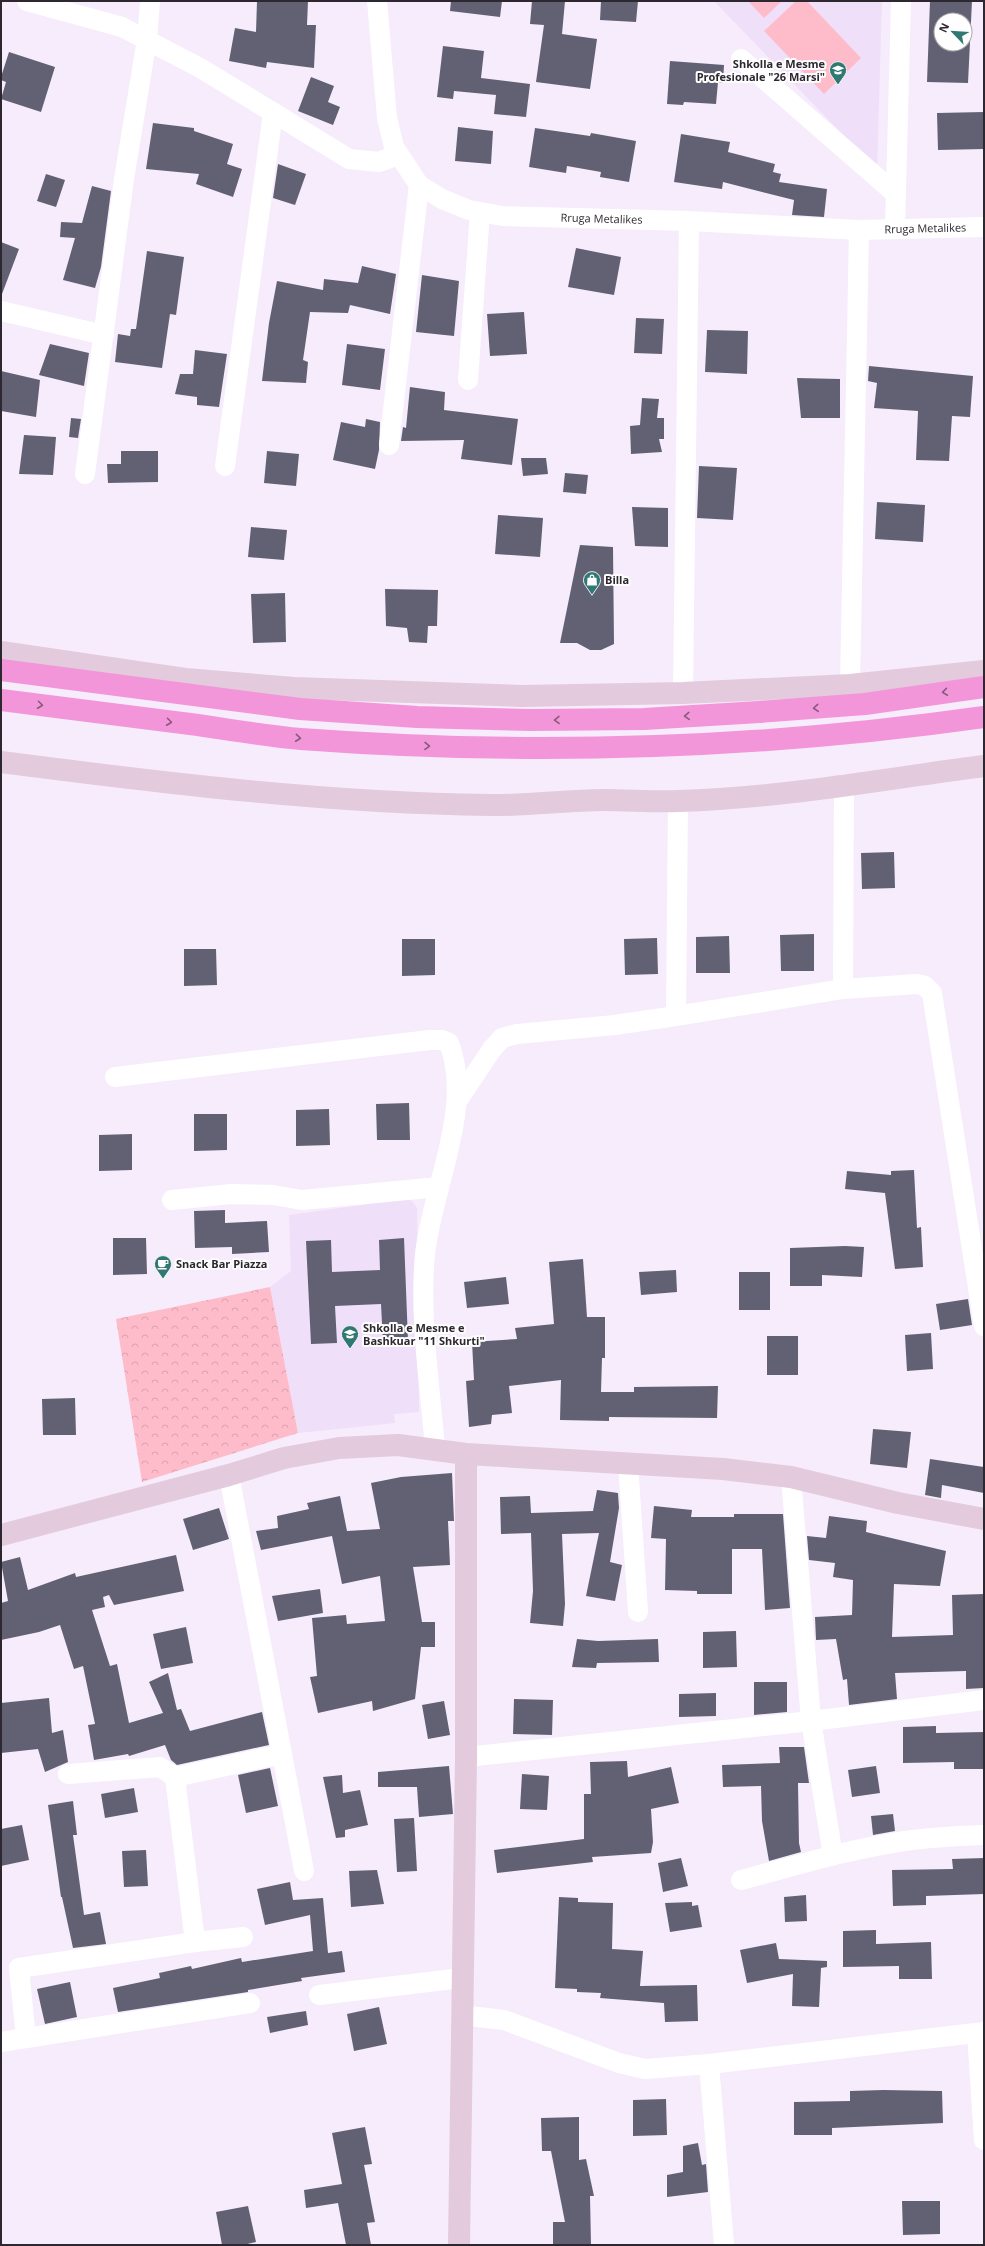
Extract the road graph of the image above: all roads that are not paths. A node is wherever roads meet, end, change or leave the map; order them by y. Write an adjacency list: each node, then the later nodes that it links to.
1 (27, 1): 5 (street)
2 (150, 1): 5 (street)
3 (377, 1): 8 (street, Rruga Metalikes)
4 (901, 1): 10 (street)
5 (147, 40): 7 (street); 17 (street)
6 (742, 59): 10 (street)
7 (273, 113): 8 (street); 20 (street)
8 (398, 155): 9 (street, Rruga Metalikes)
9 (419, 185): 11 (street, Rruga Metalikes); 19 (street)
10 (896, 194): 14 (street)
11 (480, 212): 12 (street, Rruga Metalikes); 18 (street)
12 (688, 221): 15 (street, Rruga Metalikes); 27 (street)
13 (984, 227): 14 (street, Rruga Metalikes)
14 (895, 228): 15 (street, Rruga Metalikes)
15 (859, 230): 25 (street)
16 (1, 311): 17 (street)
17 (104, 335): 21 (street)
18 (468, 380)
19 (389, 445)
20 (226, 466)
21 (85, 474)
22 (1, 652): 27 (street)
23 (1, 670): 26 (highway, one-way to 23)
24 (984, 671): 25 (street)
25 (850, 685): 27 (street)
26 (984, 687)
27 (683, 693)
28 (1, 700): 29 (highway, one-way to 29)
29 (984, 717)
30 (1, 762): 33 (street)
31 (984, 766): 32 (street)
32 (844, 784): 33 (street); 34 (street)
33 (678, 801): 35 (street)
34 (843, 989): 35 (street); 40 (street)
35 (676, 1016): 37 (street)
36 (115, 1077): 37 (street)
37 (458, 1100): 38 (street)
38 (439, 1187): 39 (street); 41 (street)
39 (172, 1200)
40 (984, 1326)
41 (435, 1449): 42 (street); 44 (street)
42 (466, 1454): 43 (street); 52 (street)
43 (628, 1463): 45 (street); 48 (street)
44 (229, 1475): 47 (street); 51 (street)
45 (790, 1477): 46 (street); 50 (street)
46 (984, 1519)
47 (1, 1535)
48 (638, 1612)
49 (984, 1700): 50 (street)
50 (811, 1720): 52 (street); 56 (street)
51 (282, 1754): 54 (street); 57 (street)
52 (466, 1757): 61 (street)
53 (68, 1774): 54 (street)
54 (175, 1777): 60 (street)
55 (984, 1835): 56 (street)
56 (833, 1856): 58 (street)
57 (304, 1871)
58 (741, 1880)
59 (243, 1937): 60 (street)
60 (195, 1942): 66 (street)
61 (462, 1978): 62 (street); 64 (street)
62 (319, 1995)
63 (250, 2003): 66 (street)
64 (461, 2015): 68 (street); 70 (street)
65 (981, 2032): 68 (street); 69 (street)
66 (26, 2038): 67 (street)
67 (1, 2042)
68 (709, 2064): 71 (street)
69 (984, 2140)
70 (459, 2245)
71 (724, 2245)

